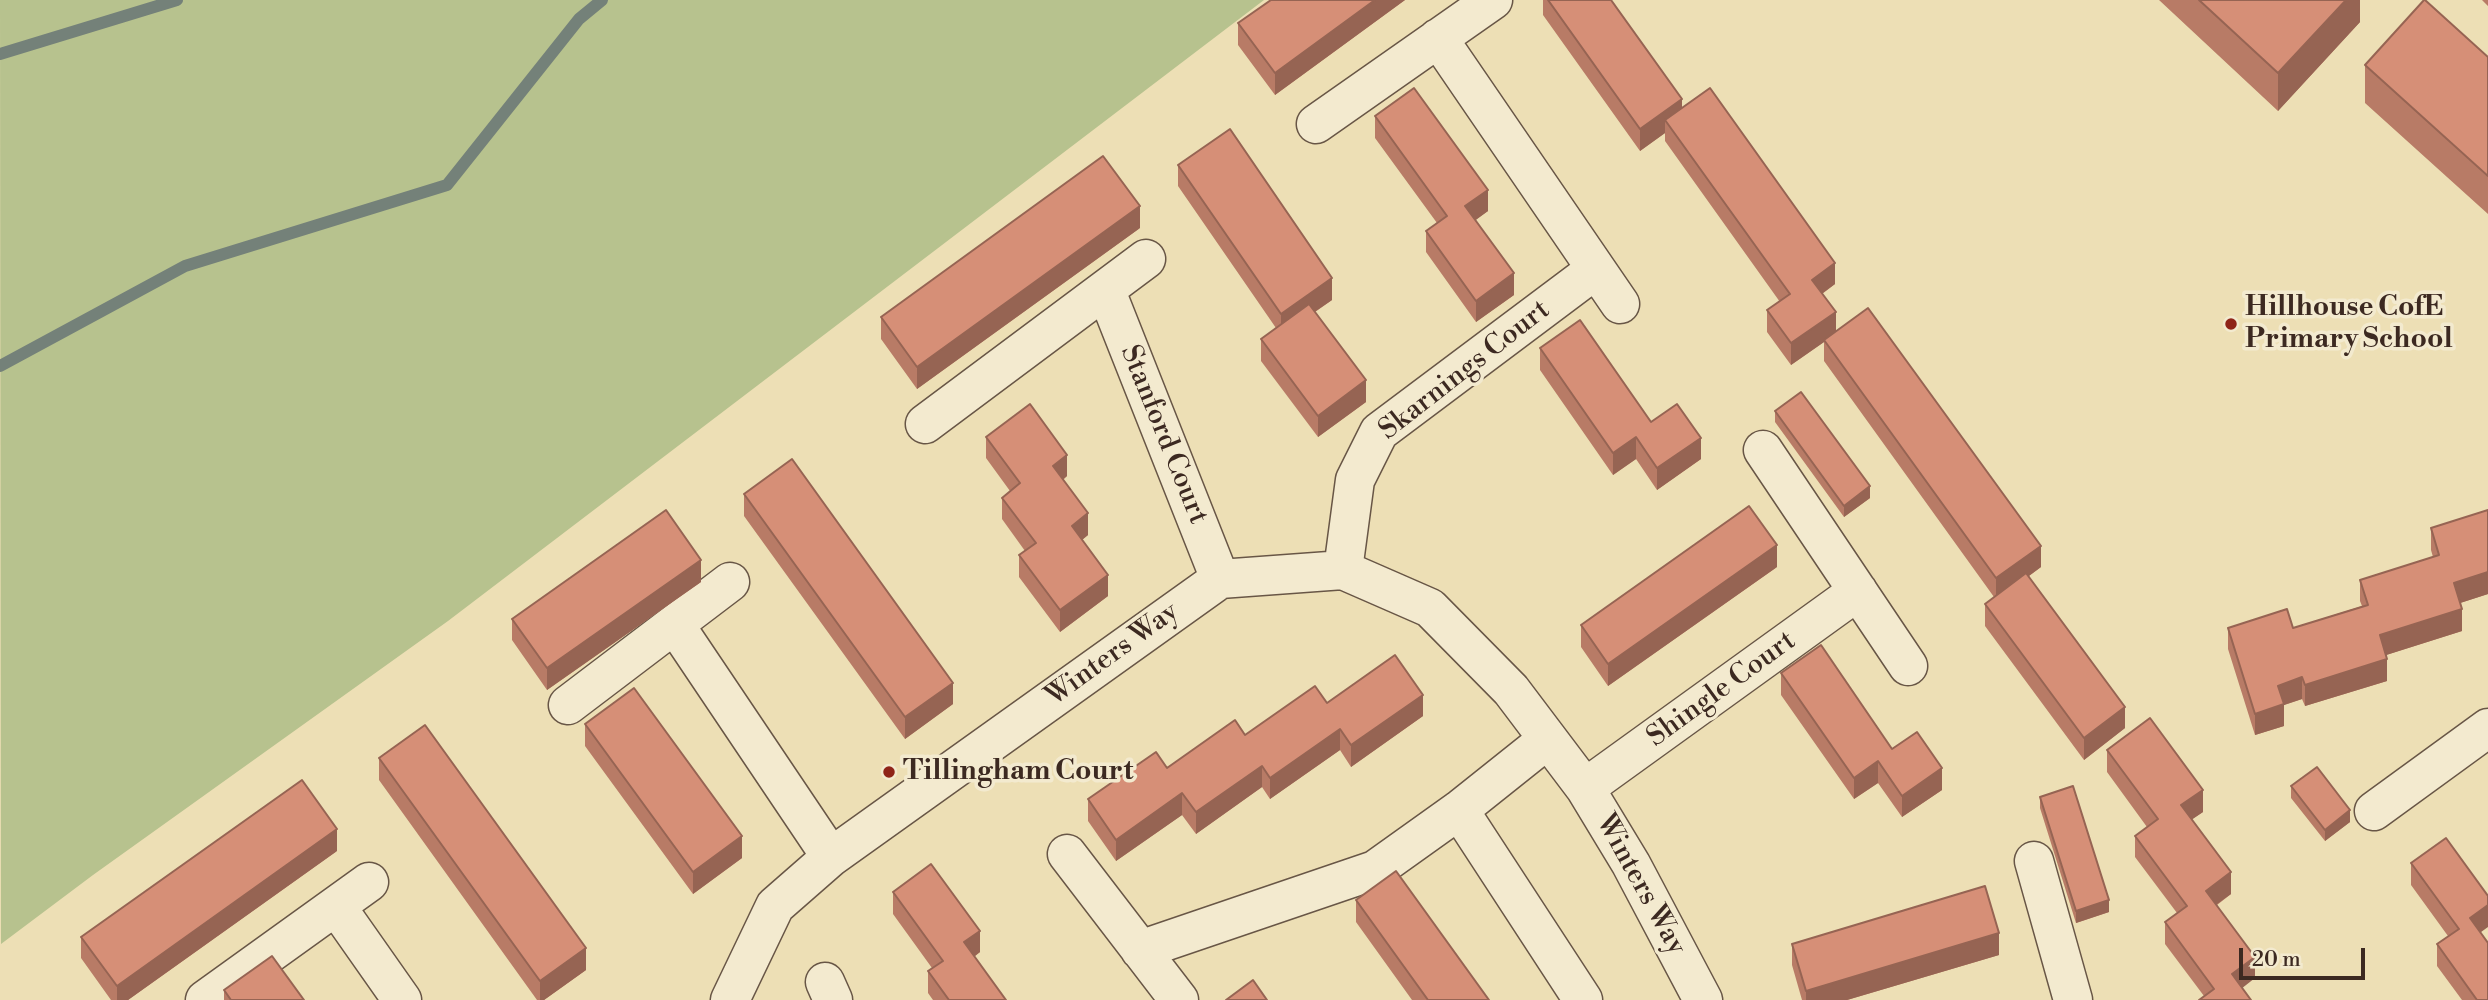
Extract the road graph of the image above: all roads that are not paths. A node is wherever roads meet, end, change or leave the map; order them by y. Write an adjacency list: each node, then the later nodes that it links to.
1 (1493, 0): 2 (street)
2 (1438, 38): 3 (street); 5 (street)
3 (1316, 124)
4 (1146, 259): 6 (street)
5 (1595, 270): 7 (street); 10 (street, Skarnings Court)
6 (1106, 291): 8 (street); 11 (street, Stanford Court)
7 (1620, 304)
8 (925, 424)
9 (1763, 450): 13 (street)
10 (1343, 570): 11 (street, Winters Way); 18 (street, Winters Way)
11 (1220, 579): 23 (street, Winters Way)
12 (730, 582): 14 (street)
13 (1858, 591): 15 (street); 19 (street, Shingle Court)
14 (675, 625): 16 (street); 23 (street)
15 (1908, 666)
16 (568, 705)
17 (2488, 728): 21 (street)
18 (1548, 739): 19 (street, Winters Way); 20 (street)
19 (1585, 788): 34 (street, Winters Way)
20 (1459, 810): 27 (street); 33 (street)
21 (2374, 811)
22 (1068, 855): 27 (street)
23 (831, 857): 31 (street, Winters Way)
24 (2034, 861): 28 (street)
25 (369, 882): 26 (street)
26 (335, 906): 29 (street); 30 (street)
27 (1140, 950): 32 (street)
28 (2063, 997)
29 (205, 1000)
30 (402, 1000)
31 (730, 1000)
32 (1179, 1000)
33 (1583, 1000)
34 (1703, 1000)

